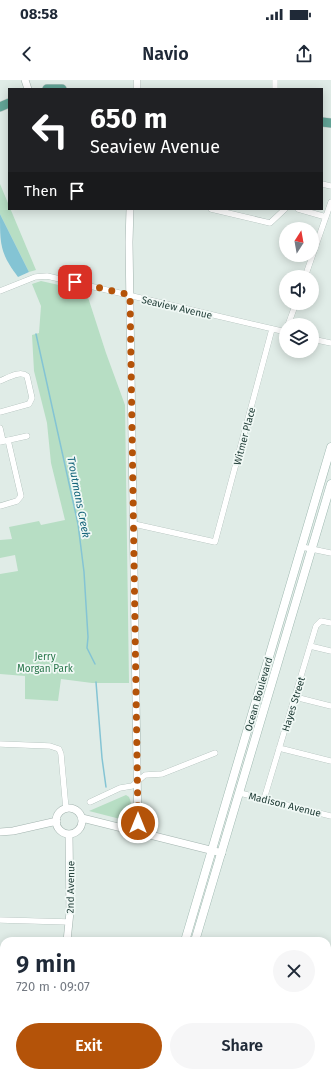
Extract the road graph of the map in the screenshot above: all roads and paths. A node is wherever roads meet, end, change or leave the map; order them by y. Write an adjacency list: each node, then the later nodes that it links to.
1 (331, 202): 6 (street)
2 (130, 210): 9 (street)
3 (216, 210): 4 (street)
4 (284, 210)
5 (302, 210): 6 (street)
6 (326, 216): 7 (street)
7 (307, 270)
8 (0, 291): 9 (street, Seaview Avenue)
9 (130, 295): 10 (street, Seaview Avenue); 22 (street)
10 (272, 329): 11 (street, Seaview Avenue); 22 (street, Witmer Place)
11 (279, 330)
12 (319, 340): 13 (street)
13 (331, 343)
14 (0, 381): 15 (street)
15 (0, 412)
16 (0, 428): 18 (street)
17 (26, 436): 18 (street)
18 (4, 441): 21 (street)
19 (331, 447): 23 (main road, Ocean Boulevard)
20 (331, 484): 24 (main road, Ocean Boulevard)
21 (0, 506)
22 (134, 524): 35 (street)
23 (302, 547): 24 (street); 46 (main road, Ocean Boulevard)
24 (312, 550): 25 (street); 36 (main road, Ocean Boulevard)
25 (331, 553)
26 (331, 623): 27 (street, Hayes Street)
27 (310, 646): 28 (street); 29 (street, Hayes Street)
28 (331, 651)
29 (295, 697): 30 (street); 32 (street, Hayes Street)
30 (331, 706)
31 (0, 744): 39 (street)
32 (280, 748): 34 (street); 37 (street, Hayes Street)
33 (215, 753): 35 (street)
34 (331, 760)
35 (137, 781): 38 (street); 44 (street)
36 (240, 794): 37 (street, Madison Avenue); 47 (main road, Ocean Boulevard)
37 (264, 799): 40 (street, Madison Avenue)
38 (90, 802)
39 (66, 809): 41 (street); 42 (street)
40 (331, 816)
41 (82, 818): 44 (street); 45 (street)
42 (57, 822): 43 (street); 45 (street)
43 (0, 832)
44 (138, 832): 46 (street)
45 (69, 834): 49 (street, 2nd Avenue)
46 (212, 851): 47 (street); 51 (main road, Ocean Boulevard)
47 (222, 853): 52 (main road, Ocean Boulevard)
48 (0, 920): 49 (street)
49 (69, 922): 50 (street, 2nd Avenue)
50 (67, 937)
51 (186, 937)
52 (196, 937)

